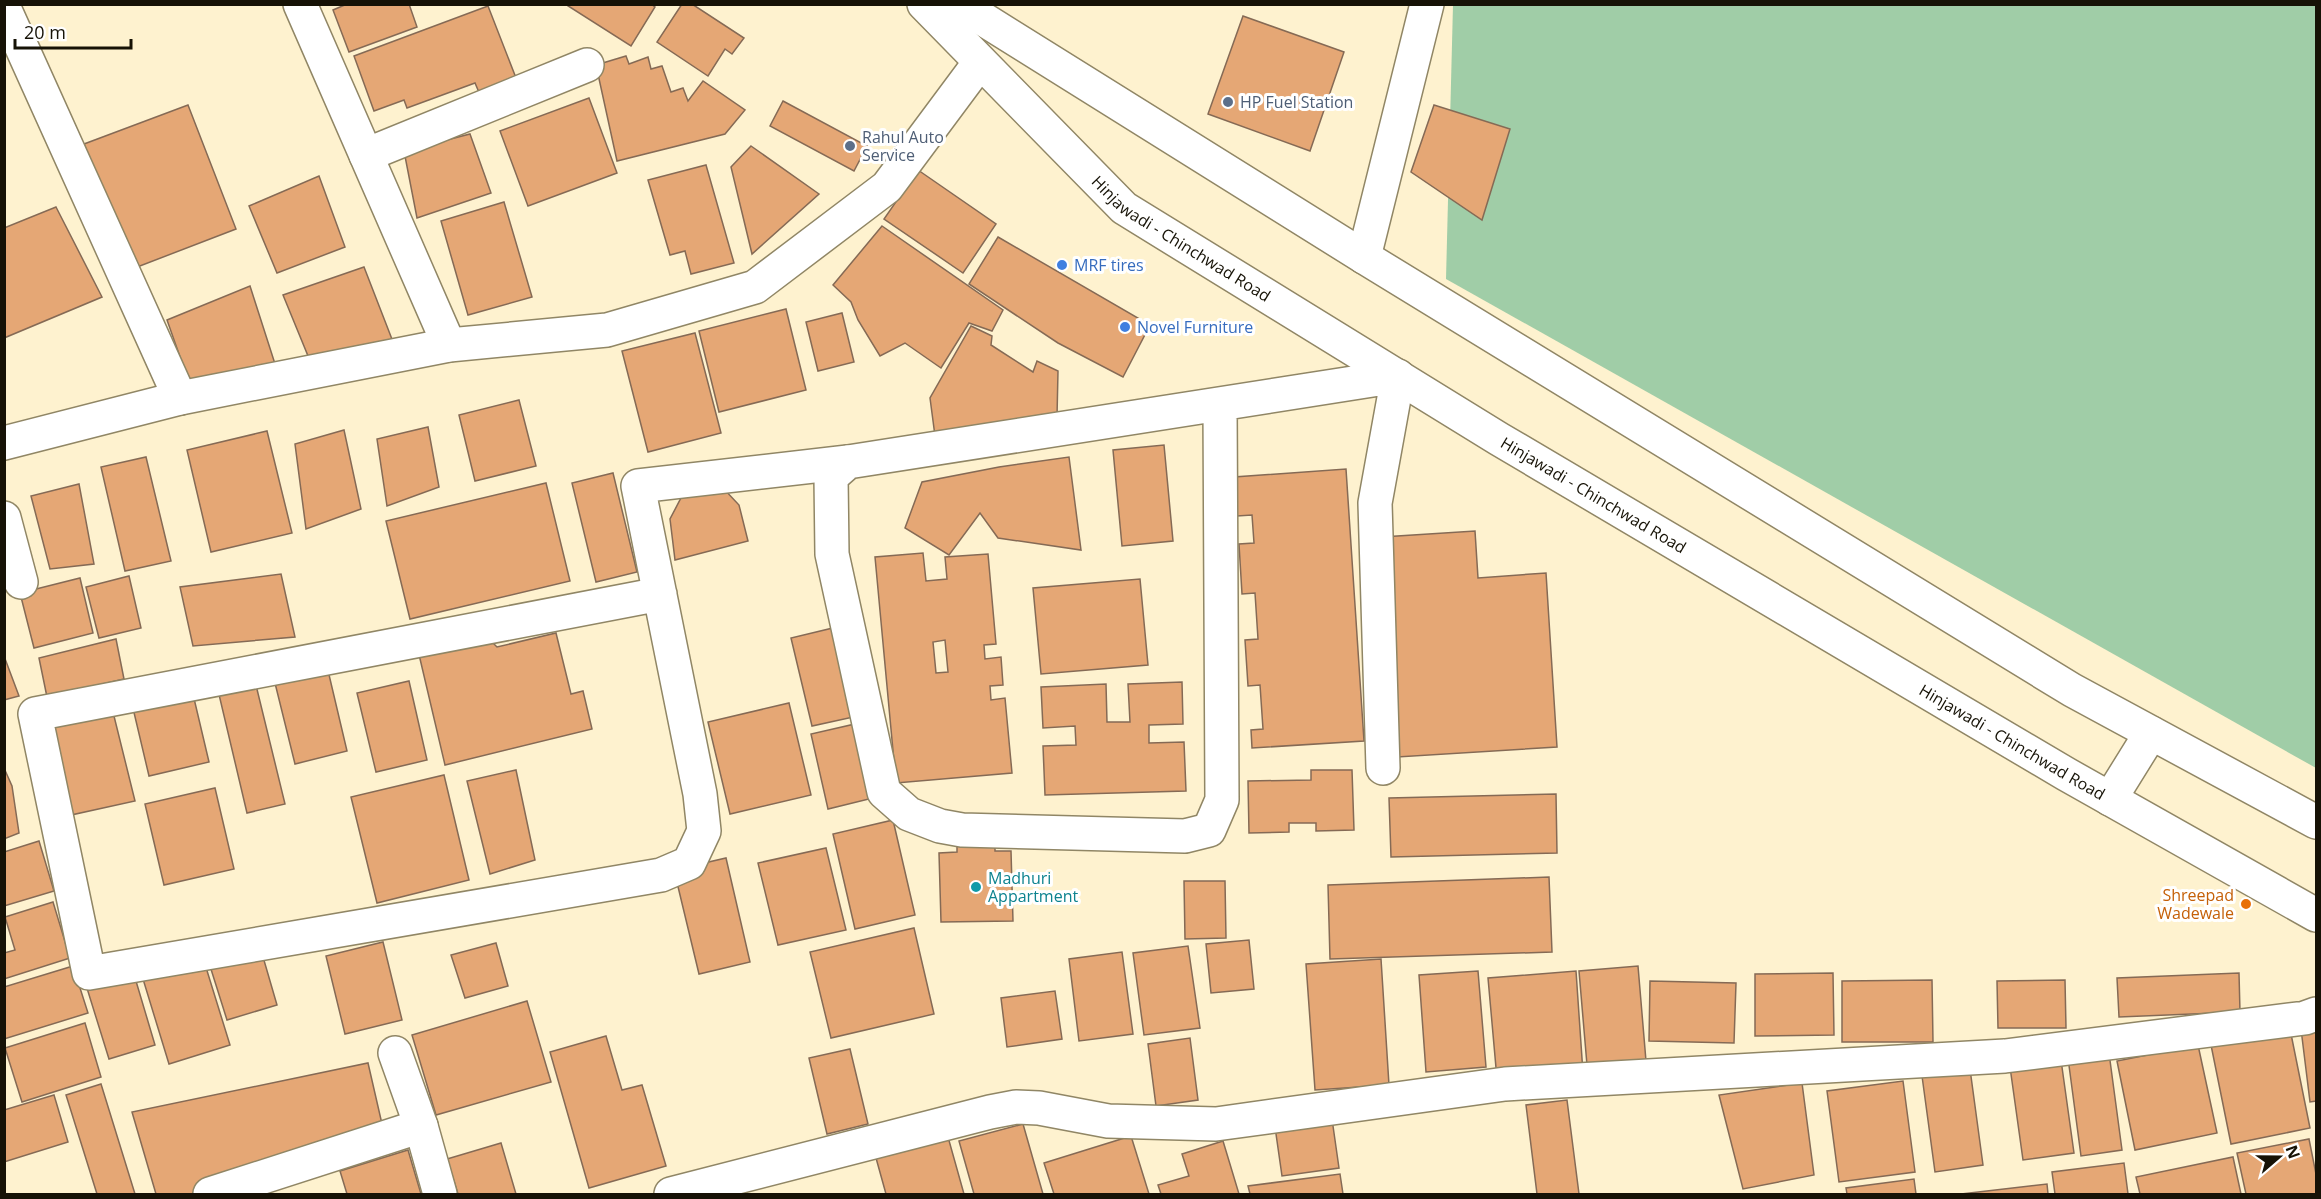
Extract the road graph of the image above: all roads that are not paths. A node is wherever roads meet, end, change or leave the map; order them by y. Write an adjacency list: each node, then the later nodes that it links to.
1 (300, 4): 8 (street)
2 (924, 4): 6 (street, Hinjawadi - Chinchwad Road)
3 (958, 4): 9 (street)
4 (1427, 4): 9 (street)
5 (4, 8): 12 (street)
6 (980, 62): 10 (street); 11 (street, Hinjawadi - Chinchwad Road)
7 (587, 65): 8 (street)
8 (366, 155): 10 (street)
9 (1364, 257): 19 (street)
10 (449, 345): 12 (street)
11 (1398, 376): 13 (street); 20 (street); 21 (street, Hinjawadi - Chinchwad Road)
12 (180, 398): 14 (street)
13 (1220, 405): 15 (street); 15 (street)
14 (4, 443)
15 (848, 462): 18 (street)
16 (4, 518): 17 (street)
17 (21, 582)
18 (660, 594): 18 (street)
19 (2151, 733): 21 (street); 22 (street)
20 (1383, 768)
21 (2110, 799): 23 (street, Hinjawadi - Chinchwad Road)
22 (2316, 822)
23 (2316, 915)
24 (2316, 1014): 29 (street)
25 (395, 1053): 26 (street)
26 (421, 1126): 27 (street); 28 (street)
27 (210, 1194)
28 (440, 1194)
29 (671, 1194)

